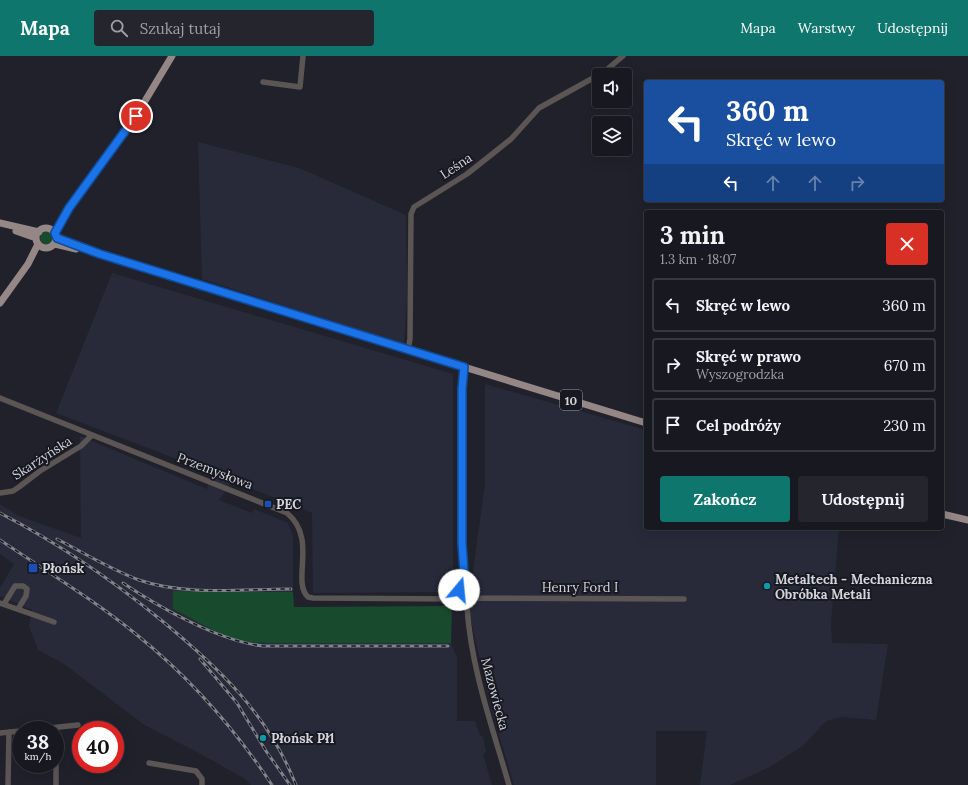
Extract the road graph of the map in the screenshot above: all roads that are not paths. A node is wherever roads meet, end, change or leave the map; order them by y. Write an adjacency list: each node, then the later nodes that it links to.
1 (172, 56): 6 (main road)
2 (303, 56): 4 (street)
3 (623, 56): 9 (street, Leśna)
4 (263, 82)
5 (0, 224): 7 (main road)
6 (54, 236): 7 (main road); 7 (main road); 9 (main road, 10)
7 (39, 241): 8 (main road)
8 (0, 303)
9 (408, 350): 10 (main road, 10)
10 (464, 367): 12 (main road, 10); 17 (street)
11 (0, 398): 13 (street, Przemysłowa)
12 (644, 422)
13 (92, 435): 14 (street, Skarżyńska); 20 (street, Przemysłowa)
14 (0, 493)
15 (944, 514): 16 (main road)
16 (968, 520)
17 (465, 587): 18 (street); 20 (street)
18 (475, 598): 19 (street, Henry Ford I); 22 (street)
19 (684, 598)
20 (456, 599): 22 (street)
21 (2, 603): 23 (street); 23 (street)
22 (467, 607): 33 (street, Mazowiecka)
23 (18, 609): 24 (street)
24 (54, 622)
25 (9, 732): 26 (street); 27 (street); 30 (street)
26 (12, 732)
27 (0, 733)
28 (149, 763): 32 (street)
29 (56, 773): 31 (street)
30 (8, 785)
31 (56, 785)
32 (202, 785)
33 (509, 785)

